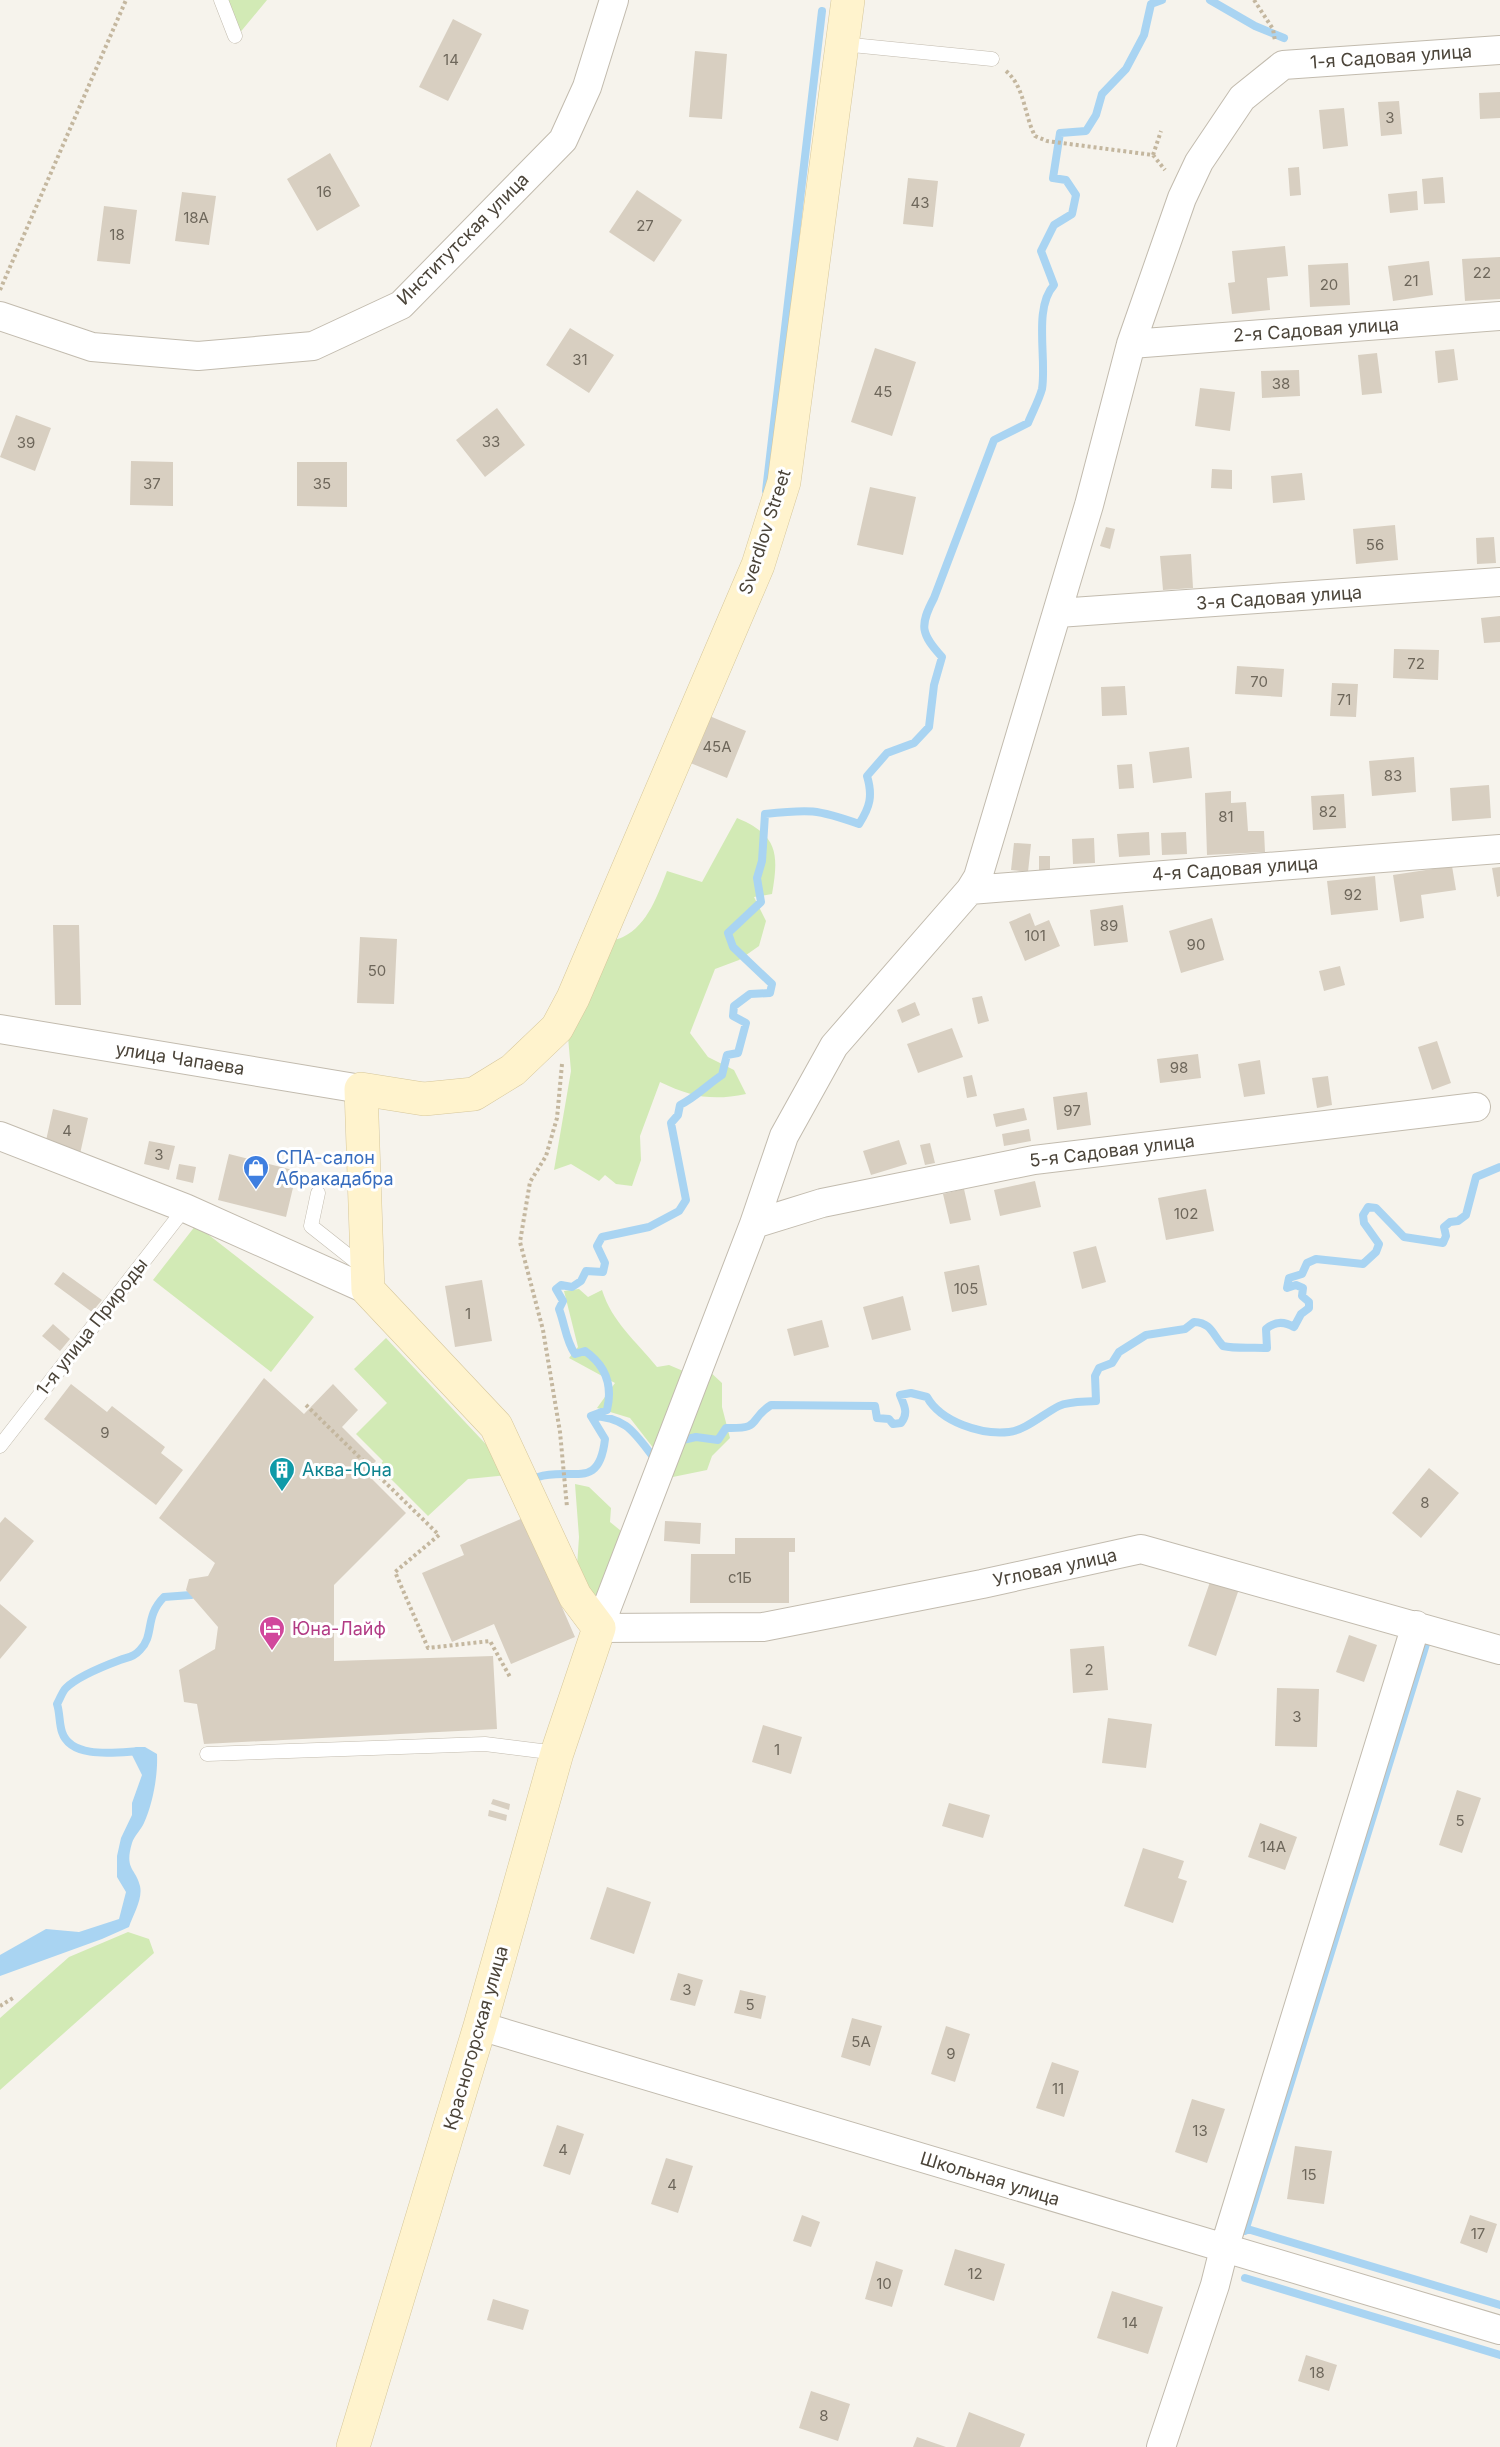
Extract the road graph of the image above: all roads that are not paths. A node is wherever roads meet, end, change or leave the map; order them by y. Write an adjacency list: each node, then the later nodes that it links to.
1 (221, 0): 4 (lane)
2 (614, 0): 8 (street, Институтская улица)
3 (848, 0): 5 (street, Sverdlov Street)
4 (235, 36)
5 (842, 44): 7 (lane); 16 (street, Sverdlov Street)
6 (1500, 50): 10 (street, 1-я Садовая улица)
7 (992, 59)
8 (0, 316)
9 (1500, 316): 10 (street, 2-я Садовая улица)
10 (1131, 344): 12 (street)
11 (1500, 582): 12 (street, 3-я Садовая улица)
12 (1058, 613): 14 (street)
13 (1500, 849): 14 (street, 4-я Садовая улица)
14 (970, 890): 21 (street)
15 (0, 1029): 16 (street, улица Чапаева)
16 (361, 1089): 22 (street)
17 (1476, 1107): 21 (street, 5-я Садовая улица)
18 (0, 1136): 20 (street)
19 (318, 1193): 22 (lane)
20 (185, 1208): 22 (street); 23 (lane, 1-я улица Природы)
21 (754, 1224): 25 (street)
22 (368, 1281): 25 (street)
23 (0, 1446)
24 (1416, 1625): 25 (street, Угловая улица); 26 (street, Угловая улица); 30 (street)
25 (599, 1628): 27 (street, Красногорская улица)
26 (1500, 1650)
27 (557, 1753): 28 (lane); 29 (street, Красногорская улица)
28 (207, 1754)
29 (480, 2026): 30 (street, Школьная улица); 32 (street, Красногорская улица)
30 (1224, 2249): 31 (street, Школьная улица); 33 (street)
31 (1500, 2330)
32 (353, 2447)
33 (1161, 2447)

